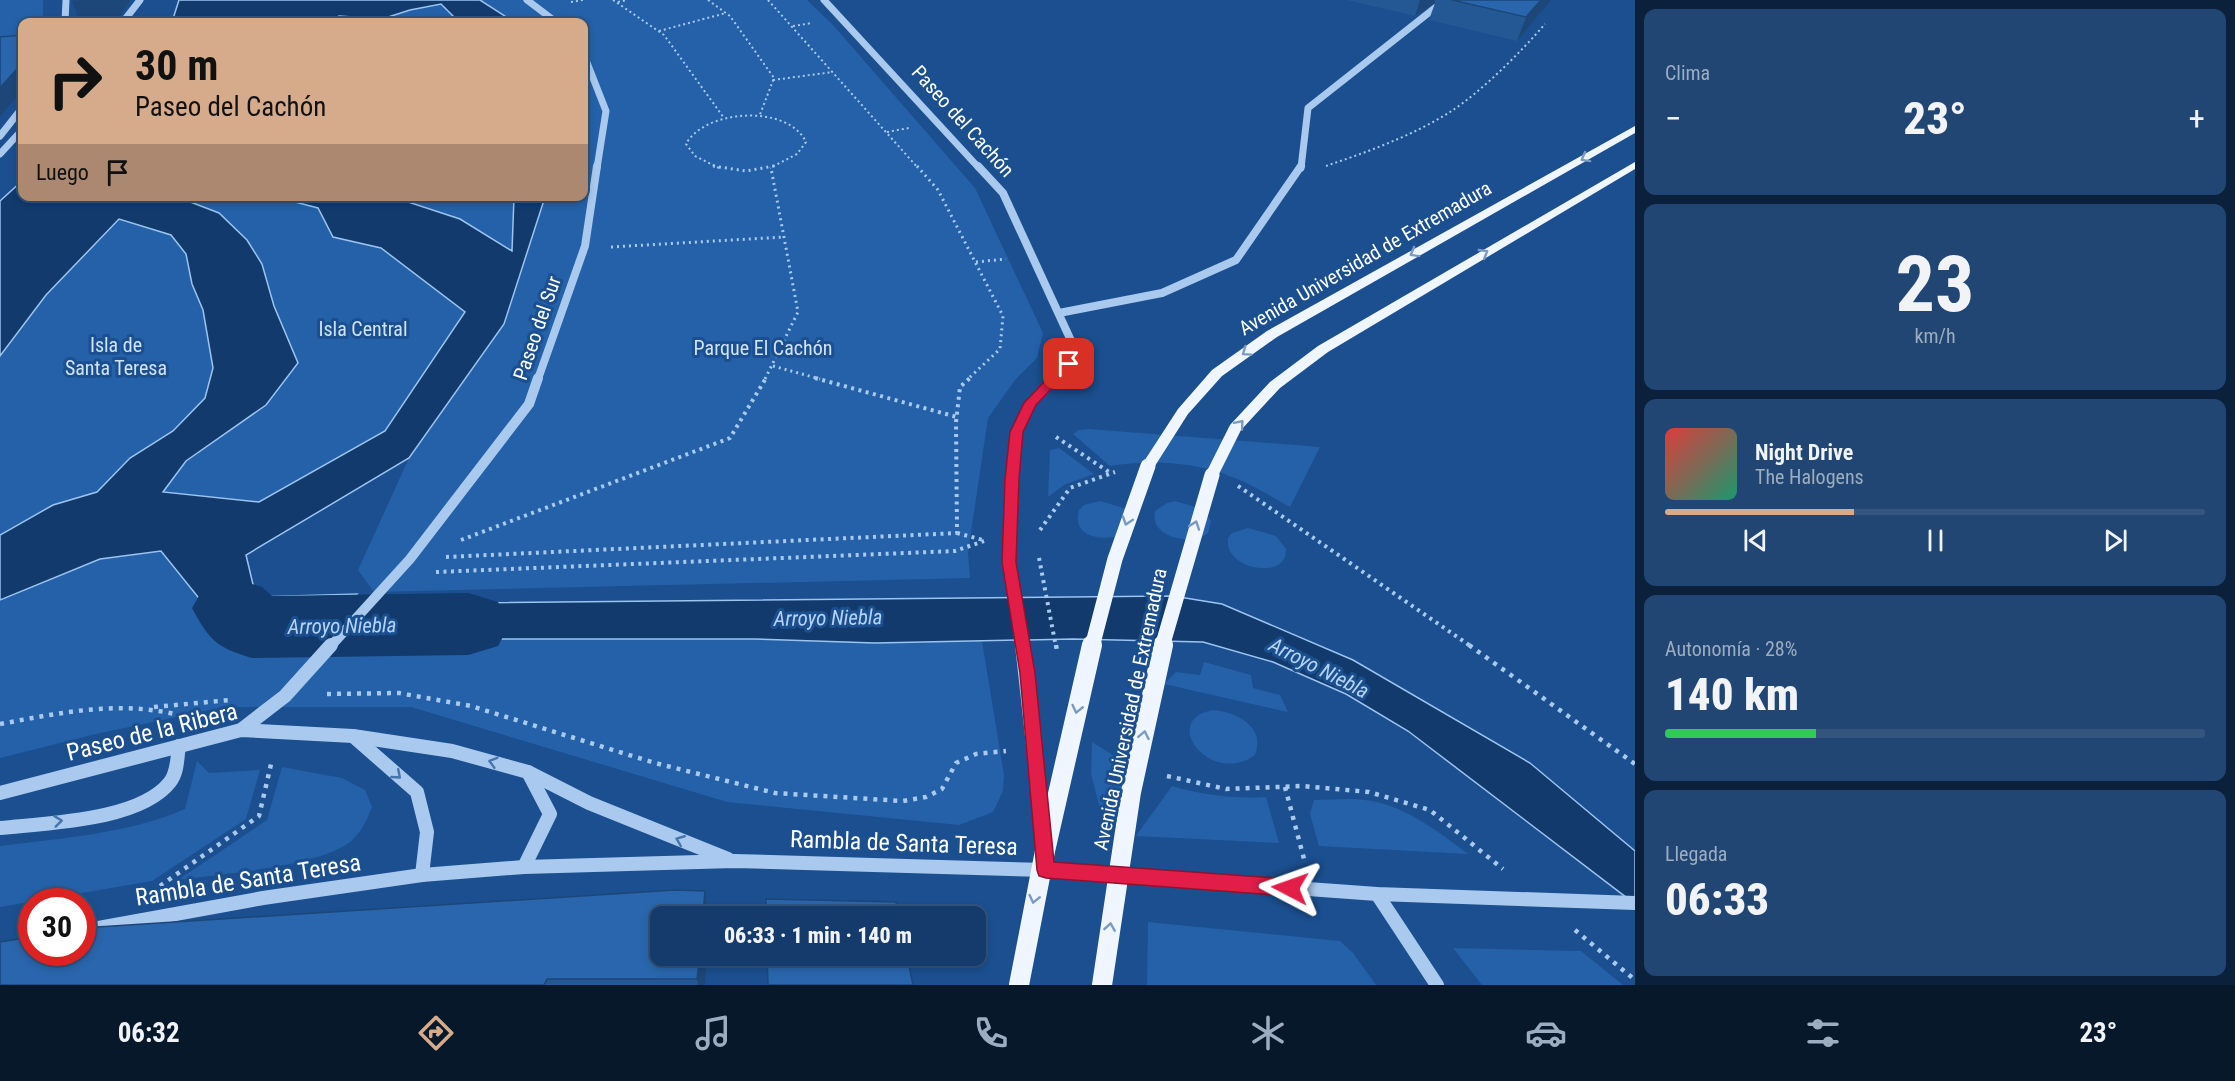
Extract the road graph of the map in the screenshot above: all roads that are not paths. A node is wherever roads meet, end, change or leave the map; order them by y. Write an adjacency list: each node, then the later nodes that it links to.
1 (66, 0): 6 (street)
2 (140, 0): 7 (street)
3 (526, 0): 8 (street)
4 (824, 0): 16 (street, Paseo del Cachón)
5 (1445, 0): 16 (street)
6 (65, 18)
7 (126, 18)
8 (551, 18)
9 (588, 65): 17 (street, Paseo del Sur)
10 (18, 113): 13 (street)
11 (1635, 129): 30 (main road, Avenida Universidad de Extremadura, one-way to 30, bridge)
12 (18, 134): 14 (street)
13 (0, 136)
14 (0, 154)
15 (1635, 165): 31 (main road, Avenida Universidad de Extremadura, one-way to 15, bridge)
16 (1059, 313): 25 (street, Paseo del Cachón)
17 (236, 731): 18 (street, Paseo de la Ribera); 19 (street, Paseo de la Ribera)
18 (353, 736): 20 (street, Rambla de Santa Teresa, one-way to 18); 26 (street, one-way to 26)
19 (179, 746): 21 (street, Paseo de la Ribera); 22 (street, one-way to 19)
20 (528, 772): 23 (street, Rambla de Santa Teresa, one-way to 20); 24 (street)
21 (0, 793)
22 (0, 828)
23 (734, 861): 24 (street, Rambla de Santa Teresa); 25 (street, Rambla de Santa Teresa)
24 (524, 867): 26 (street, Rambla de Santa Teresa)
25 (1046, 870): 27 (street, Rambla de Santa Teresa)
26 (422, 875): 29 (street, Rambla de Santa Teresa)
27 (1377, 894): 28 (street, Rambla de Santa Teresa); 32 (street)
28 (1635, 903)
29 (96, 928)
30 (1019, 985)
31 (1102, 985)
32 (1437, 985)

